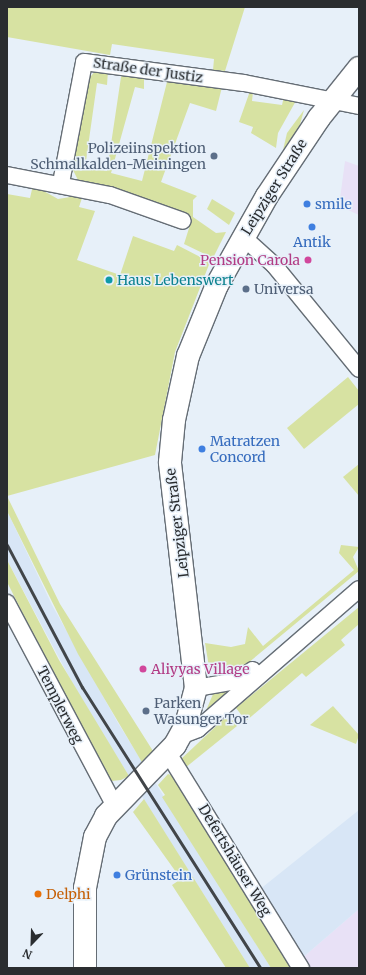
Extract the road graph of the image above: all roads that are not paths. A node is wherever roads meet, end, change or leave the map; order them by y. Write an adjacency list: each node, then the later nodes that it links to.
1 (359, 68): 2 (main road, Leipziger Straße)
2 (332, 101): 3 (street); 5 (street, Straße der Justiz); 7 (main road, Leipziger Straße)
3 (359, 106)
4 (7, 175): 5 (street)
5 (62, 183): 6 (street)
6 (183, 221)
7 (243, 237): 8 (street); 12 (main road, Leipziger Straße)
8 (359, 369)
9 (359, 589): 11 (street)
10 (7, 603): 14 (street, Templerweg)
11 (285, 651): 12 (street); 13 (street)
12 (196, 688): 13 (main road, Leipziger Straße)
13 (174, 745): 14 (main road, Leipziger Straße); 16 (street, Defertshäuser Weg)
14 (115, 806): 15 (main road, Leipziger Straße)
15 (85, 968)
16 (301, 968)

